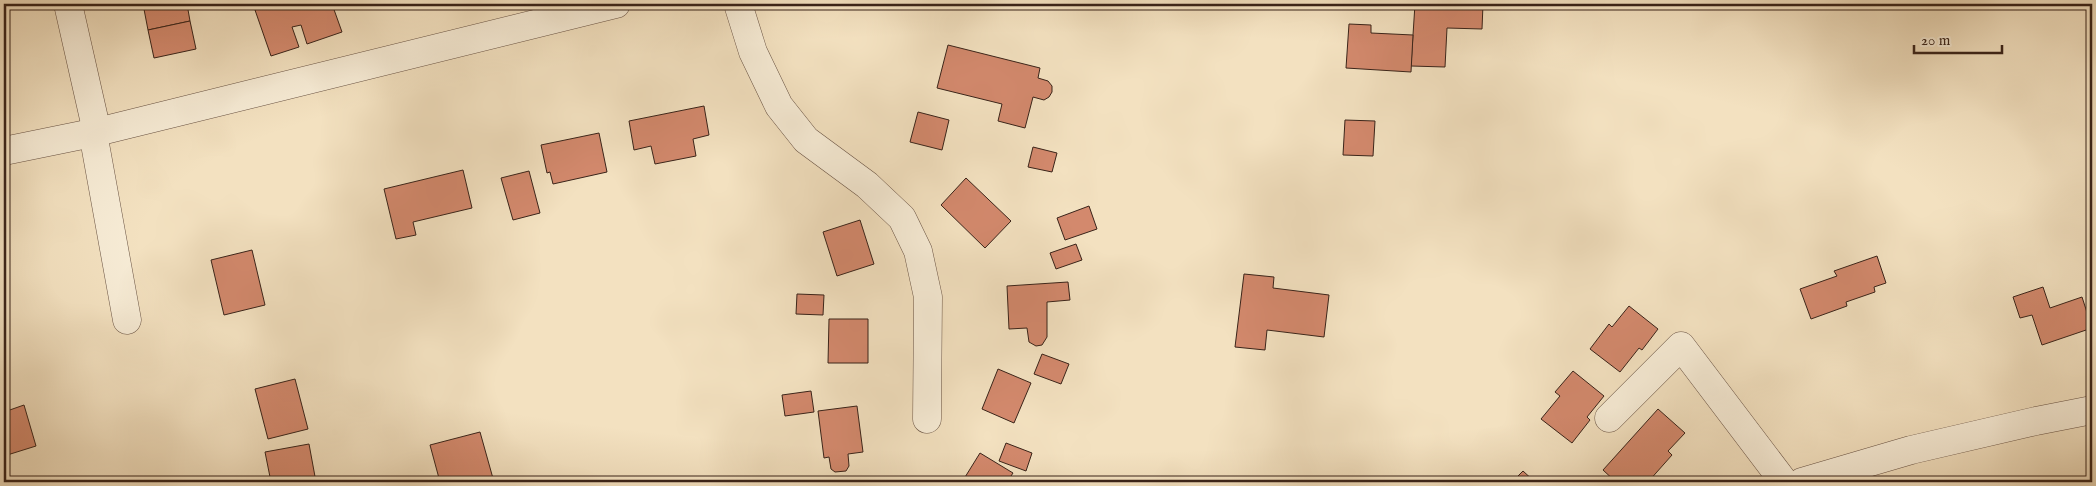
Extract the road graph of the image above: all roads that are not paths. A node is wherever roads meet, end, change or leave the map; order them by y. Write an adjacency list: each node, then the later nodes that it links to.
1 (68, 4): 4 (street)
2 (616, 4): 4 (street)
3 (738, 4): 9 (street)
4 (95, 132): 5 (street); 6 (street)
5 (4, 151)
6 (127, 320)
7 (2092, 410): 11 (street)
8 (1609, 418): 10 (street)
9 (927, 419)
10 (1784, 482)
11 (1802, 482)

